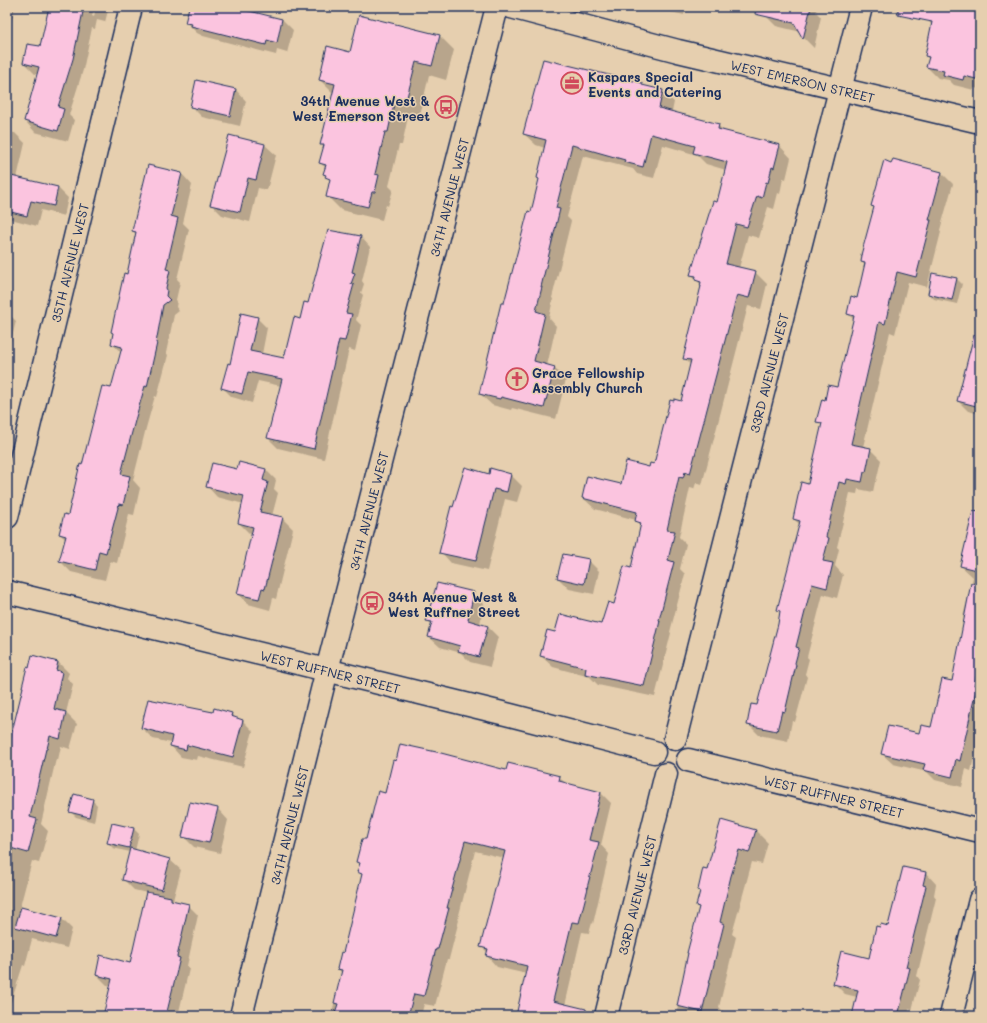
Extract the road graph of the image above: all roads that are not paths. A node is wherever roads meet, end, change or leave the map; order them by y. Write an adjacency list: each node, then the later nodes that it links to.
1 (131, 7): 7 (street, 35TH AVENUE WEST)
2 (497, 7): 9 (street, 34TH AVENUE WEST)
3 (511, 7): 5 (street, WEST EMERSON STREET)
4 (861, 7): 5 (street, 33RD AVENUE WEST)
5 (841, 89): 6 (street, WEST EMERSON STREET); 10 (street, 33RD AVENUE WEST)
6 (980, 122)
7 (7, 517)
8 (7, 592): 9 (street, WEST RUFFNER STREET)
9 (328, 670): 11 (street, WEST RUFFNER STREET); 17 (street, 34TH AVENUE WEST)
10 (675, 739): 11 (street); 12 (street)
11 (654, 752): 13 (street)
12 (688, 760): 13 (street); 14 (street, WEST RUFFNER STREET)
13 (666, 774): 18 (street, 33RD AVENUE WEST)
14 (980, 830): 15 (street)
15 (980, 841)
16 (980, 900): 19 (street)
17 (242, 1016)
18 (606, 1016)
19 (951, 1016)

